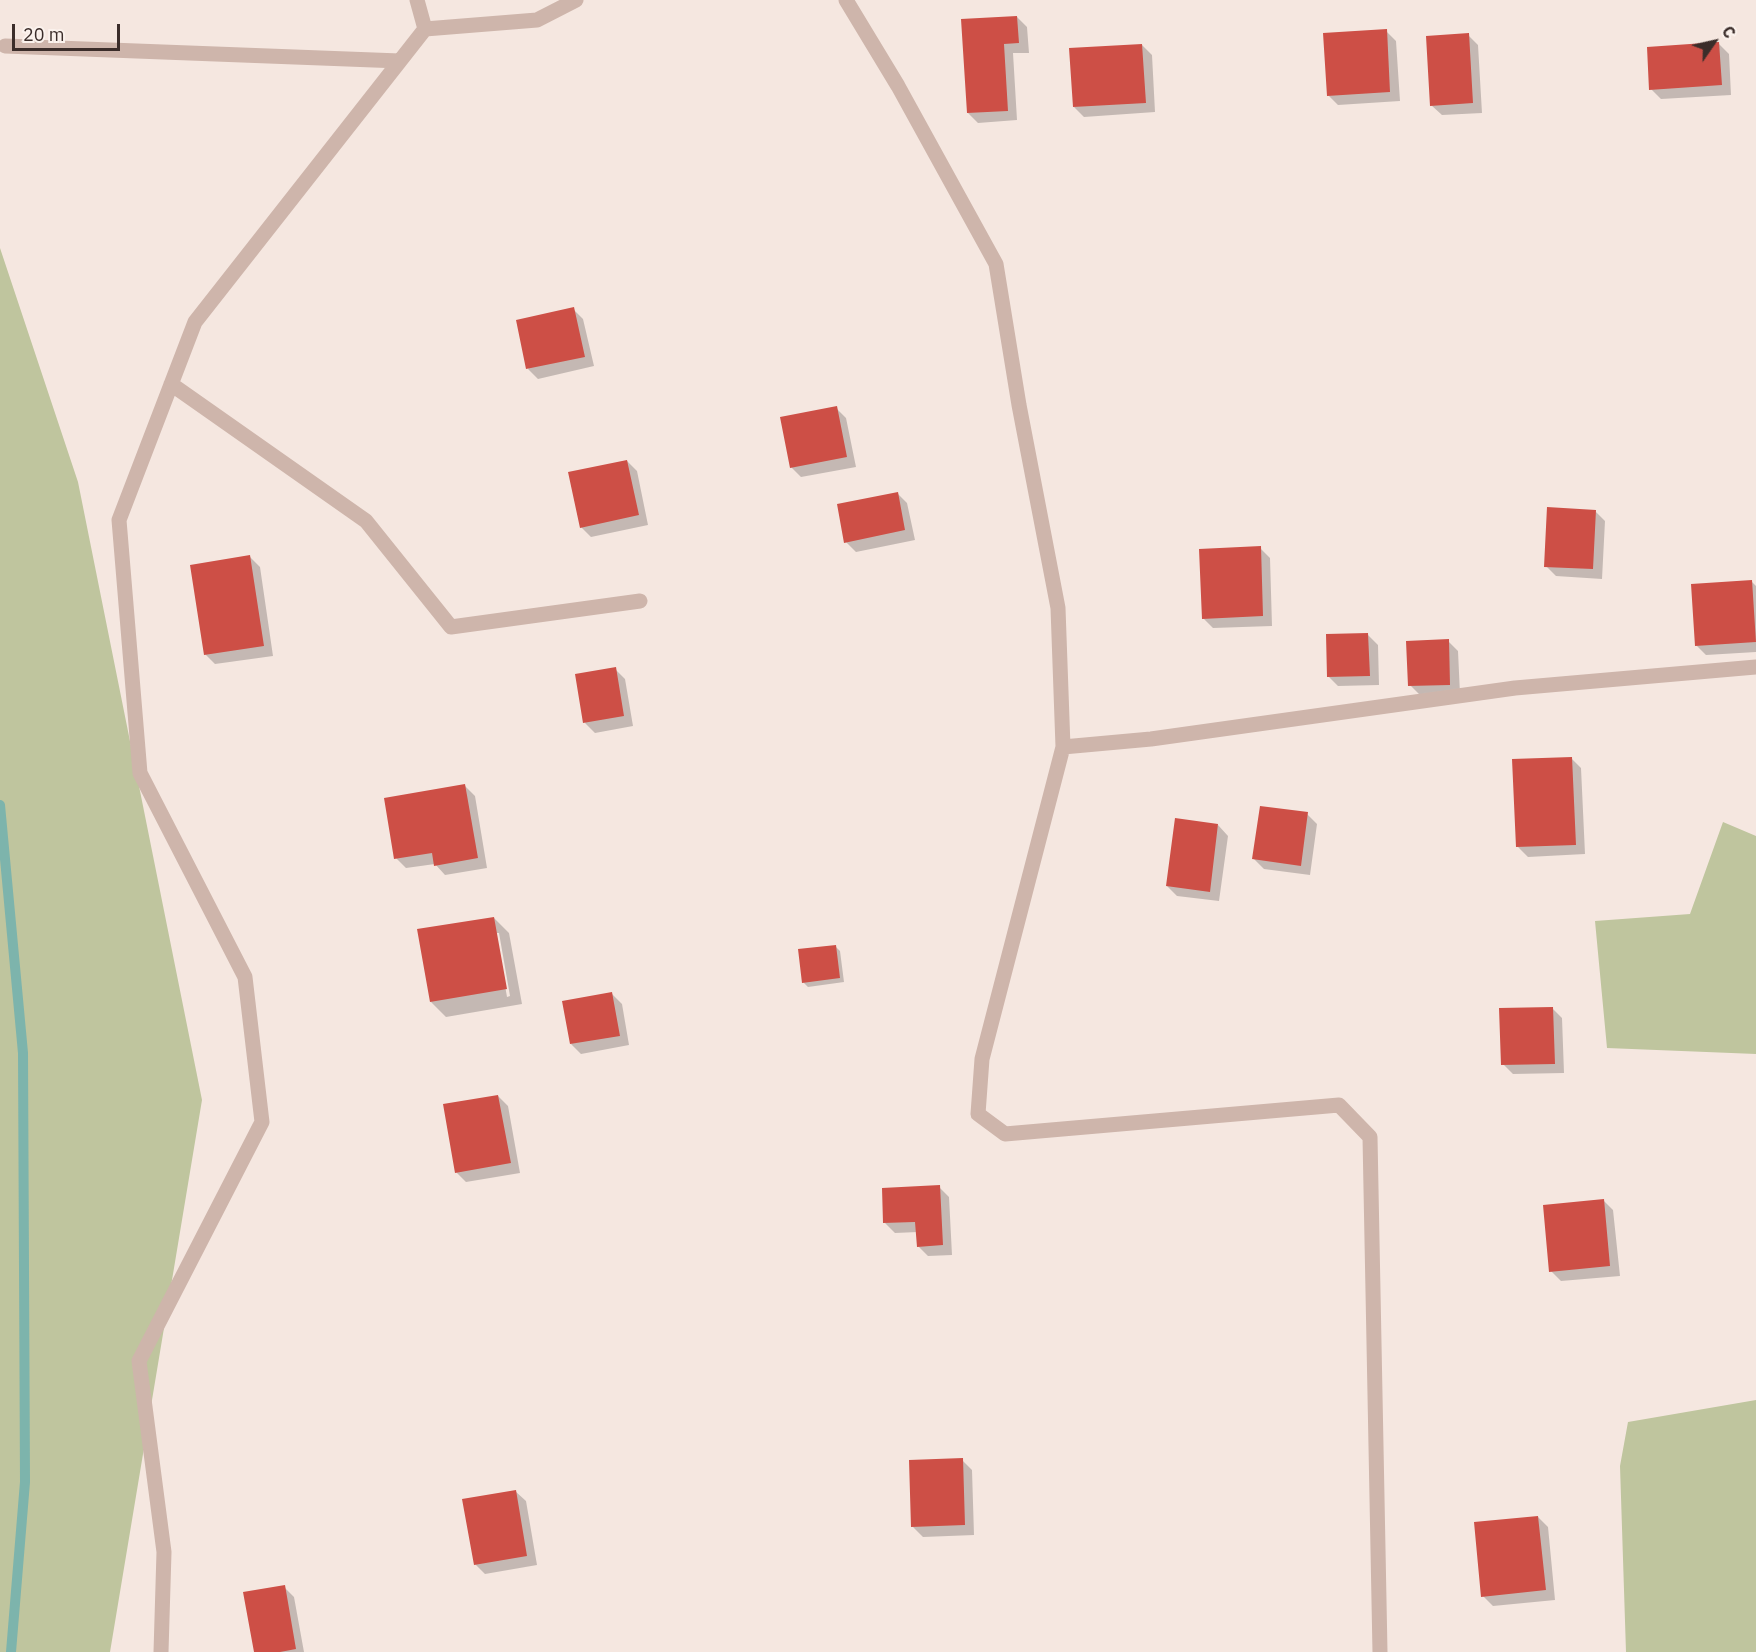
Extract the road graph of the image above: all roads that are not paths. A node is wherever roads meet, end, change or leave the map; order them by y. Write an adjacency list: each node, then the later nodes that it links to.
1 (417, 0): 4 (street)
2 (576, 0): 4 (street)
3 (846, 0): 10 (street)
4 (425, 29): 6 (street)
5 (5, 46): 6 (street)
6 (400, 61): 7 (street)
7 (171, 384): 8 (street); 11 (street)
8 (640, 601)
9 (1756, 667): 10 (street)
10 (1063, 747): 12 (street)
11 (161, 1652)
12 (1380, 1652)

